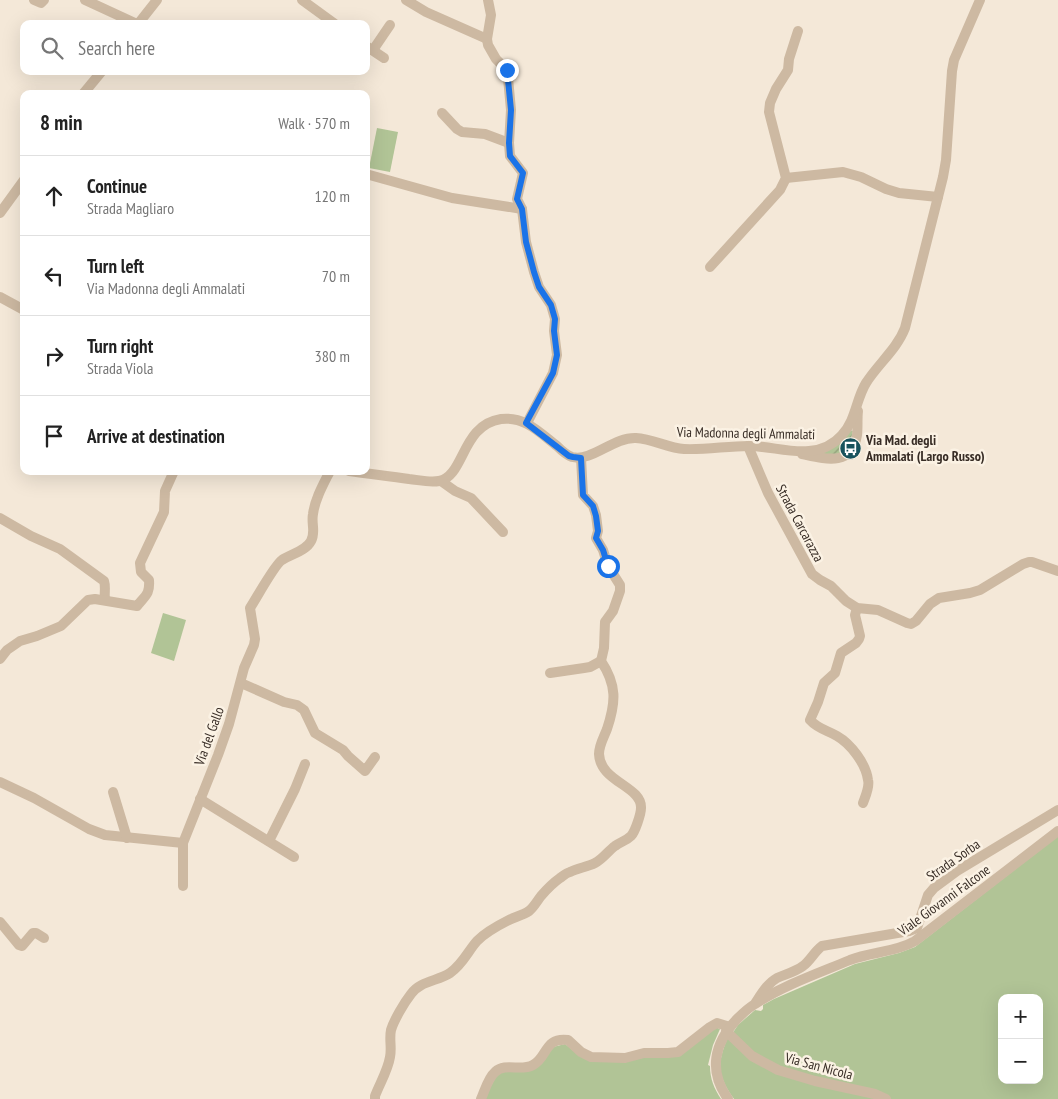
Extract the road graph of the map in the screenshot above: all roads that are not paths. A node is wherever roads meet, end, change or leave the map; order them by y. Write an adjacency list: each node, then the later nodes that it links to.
1 (34, 0): 2 (street)
2 (44, 0)
3 (85, 0): 9 (street)
4 (157, 0): 10 (street)
5 (302, 0): 11 (street)
6 (406, 0): 14 (street)
7 (488, 0): 14 (street)
8 (980, 0): 25 (street, Via Madonna degli Ammalati)
9 (128, 20)
10 (140, 20)
11 (330, 20)
12 (390, 24): 15 (street)
13 (798, 31): 23 (street)
14 (487, 39): 21 (street)
15 (370, 47)
16 (370, 49): 17 (street)
17 (384, 58)
18 (99, 75): 19 (street)
19 (86, 90)
20 (442, 113): 21 (street)
21 (509, 143): 26 (street)
22 (370, 175): 26 (street)
23 (786, 178): 25 (street); 28 (street)
24 (20, 186): 27 (street)
25 (938, 197): 31 (street, Via Madonna degli Ammalati)
26 (522, 209): 32 (street)
27 (0, 213)
28 (710, 267)
29 (0, 297): 30 (street)
30 (20, 308)
31 (859, 400): 34 (street, Via Madonna degli Ammalati); 34 (street)
32 (526, 423): 35 (street); 39 (street)
33 (748, 446): 34 (street, Via Madonna degli Ammalati); 35 (street, Via Madonna degli Ammalati); 44 (street, Strada Carcarazza)
34 (791, 451)
35 (581, 458): 46 (street)
36 (370, 474): 39 (street)
37 (172, 475): 43 (street)
38 (328, 475): 48 (street, Via del Gallo)
39 (442, 481): 41 (street)
40 (0, 518): 43 (street)
41 (503, 532)
42 (1058, 571): 44 (street)
43 (105, 600): 45 (street)
44 (857, 608): 54 (street)
45 (0, 659)
46 (602, 660): 47 (street); 66 (street)
47 (550, 673)
48 (241, 683): 49 (street); 53 (street, Via del Gallo)
49 (375, 757)
50 (305, 764): 58 (street)
51 (0, 782): 57 (street)
52 (113, 792): 57 (street)
53 (200, 799): 58 (street); 59 (street, Via del Gallo)
54 (863, 803)
55 (1058, 810): 64 (street, Strada Sorba)
56 (1058, 831): 64 (street, Viale Giovanni Falcone)
57 (127, 838): 59 (street)
58 (269, 841): 60 (street)
59 (183, 843): 61 (street)
60 (294, 856)
61 (183, 886)
62 (0, 922): 63 (street)
63 (44, 938)
64 (754, 1004): 65 (street)
65 (728, 1029): 67 (street); 68 (street); 69 (street, Via San Nicola)
66 (375, 1099)
67 (481, 1099)
68 (728, 1099)
69 (886, 1099)

